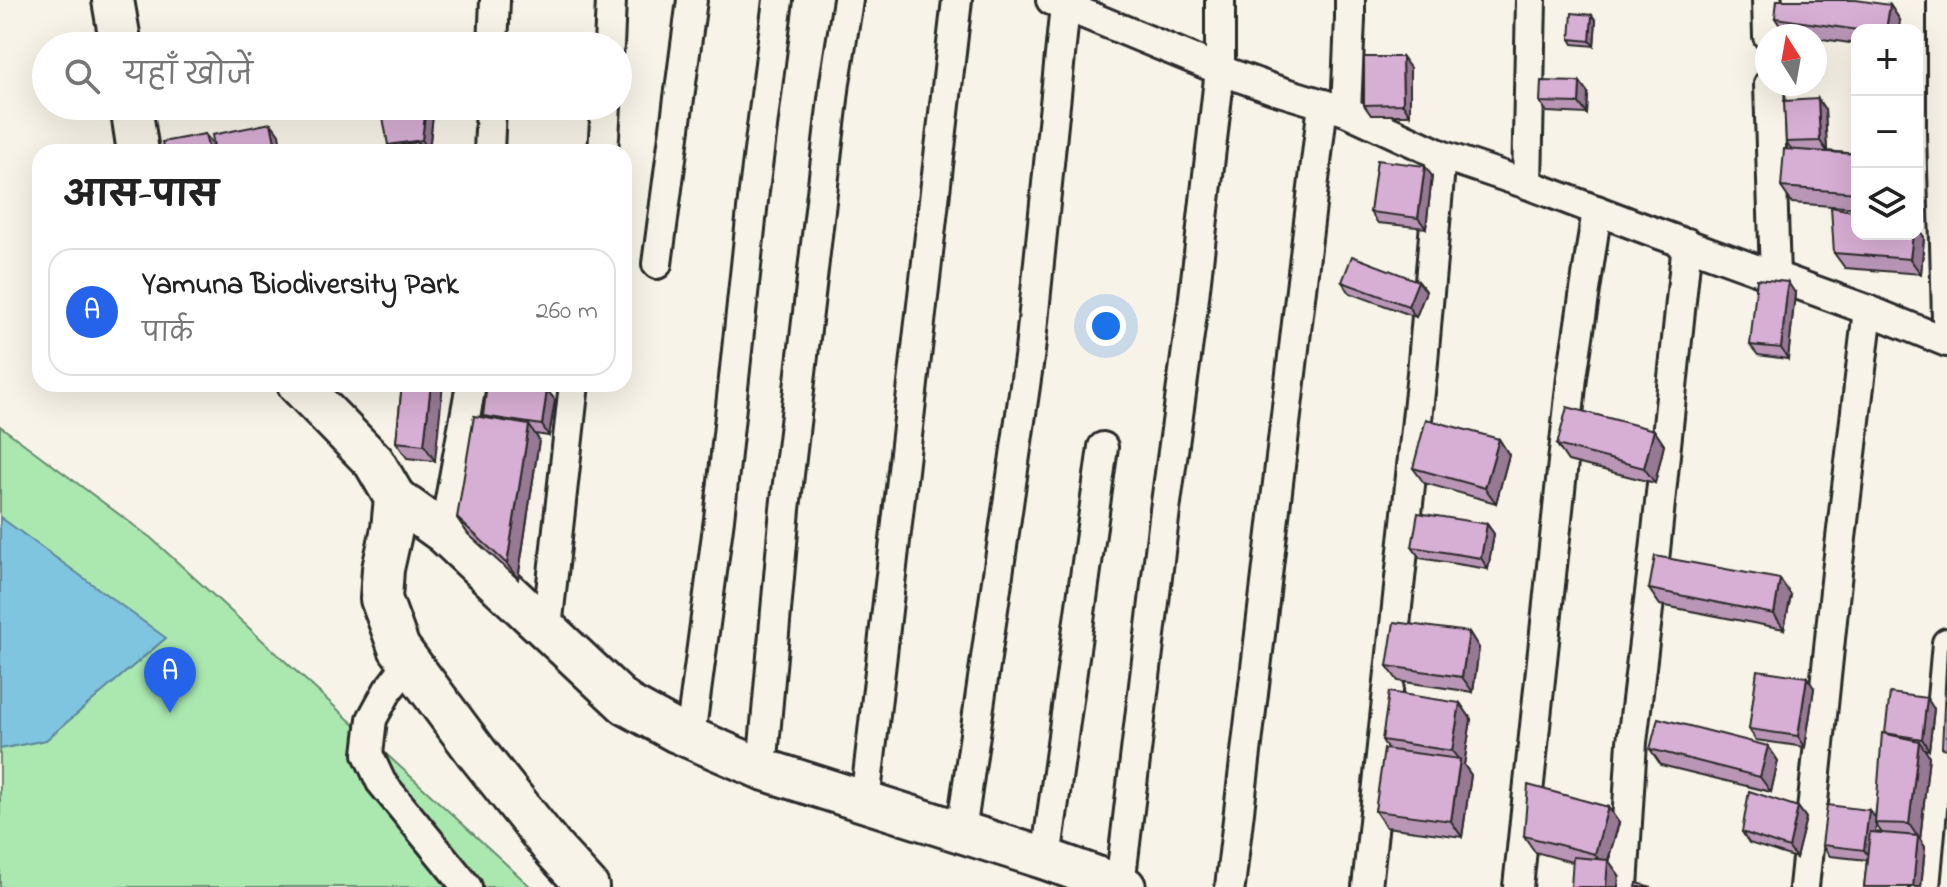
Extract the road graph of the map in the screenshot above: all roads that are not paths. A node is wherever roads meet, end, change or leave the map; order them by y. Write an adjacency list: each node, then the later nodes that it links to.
1 (113, 0): 15 (street)
2 (495, 0): 16 (street)
3 (611, 0): 17 (street)
4 (692, 0): 31 (street)
5 (778, 0): 45 (street)
6 (848, 0): 46 (street)
7 (957, 0): 47 (street)
8 (1220, 0): 18 (street)
9 (1350, 0): 20 (street)
10 (1531, 0): 28 (street)
11 (1767, 0): 14 (street)
12 (1942, 0): 34 (street)
13 (1058, 3): 18 (street); 48 (street)
14 (1768, 24)
15 (119, 32)
16 (494, 32)
17 (610, 32)
18 (1220, 70): 20 (street); 50 (street)
19 (1769, 96): 32 (street)
20 (1334, 108): 27 (street); 53 (street)
21 (133, 120): 24 (street)
22 (490, 120): 25 (street)
23 (605, 120): 26 (street)
24 (137, 144)
25 (489, 144)
26 (604, 144)
27 (1441, 155): 28 (street); 54 (street)
28 (1527, 184): 29 (street)
29 (1597, 210): 30 (street); 55 (street)
30 (1687, 243): 32 (street); 56 (street)
31 (657, 264)
32 (1775, 276): 33 (street)
33 (1868, 310): 35 (street); 57 (street)
34 (1947, 319)
35 (1947, 342)
36 (306, 392): 40 (street)
37 (470, 392): 41 (street)
38 (573, 392): 42 (street)
39 (1103, 447): 49 (street)
40 (395, 498): 41 (street); 44 (street)
41 (444, 533): 42 (street)
42 (547, 628): 45 (street)
43 (1947, 643): 58 (street)
44 (410, 661): 51 (street); 52 (street)
45 (690, 737): 46 (street)
46 (762, 769): 47 (street)
47 (865, 802): 48 (street)
48 (961, 832): 49 (street)
49 (1046, 859): 50 (street)
50 (1122, 886)
51 (467, 887)
52 (588, 887)
53 (1230, 887)
54 (1367, 887)
55 (1518, 887)
56 (1623, 887)
57 (1804, 887)
58 (1925, 887)

